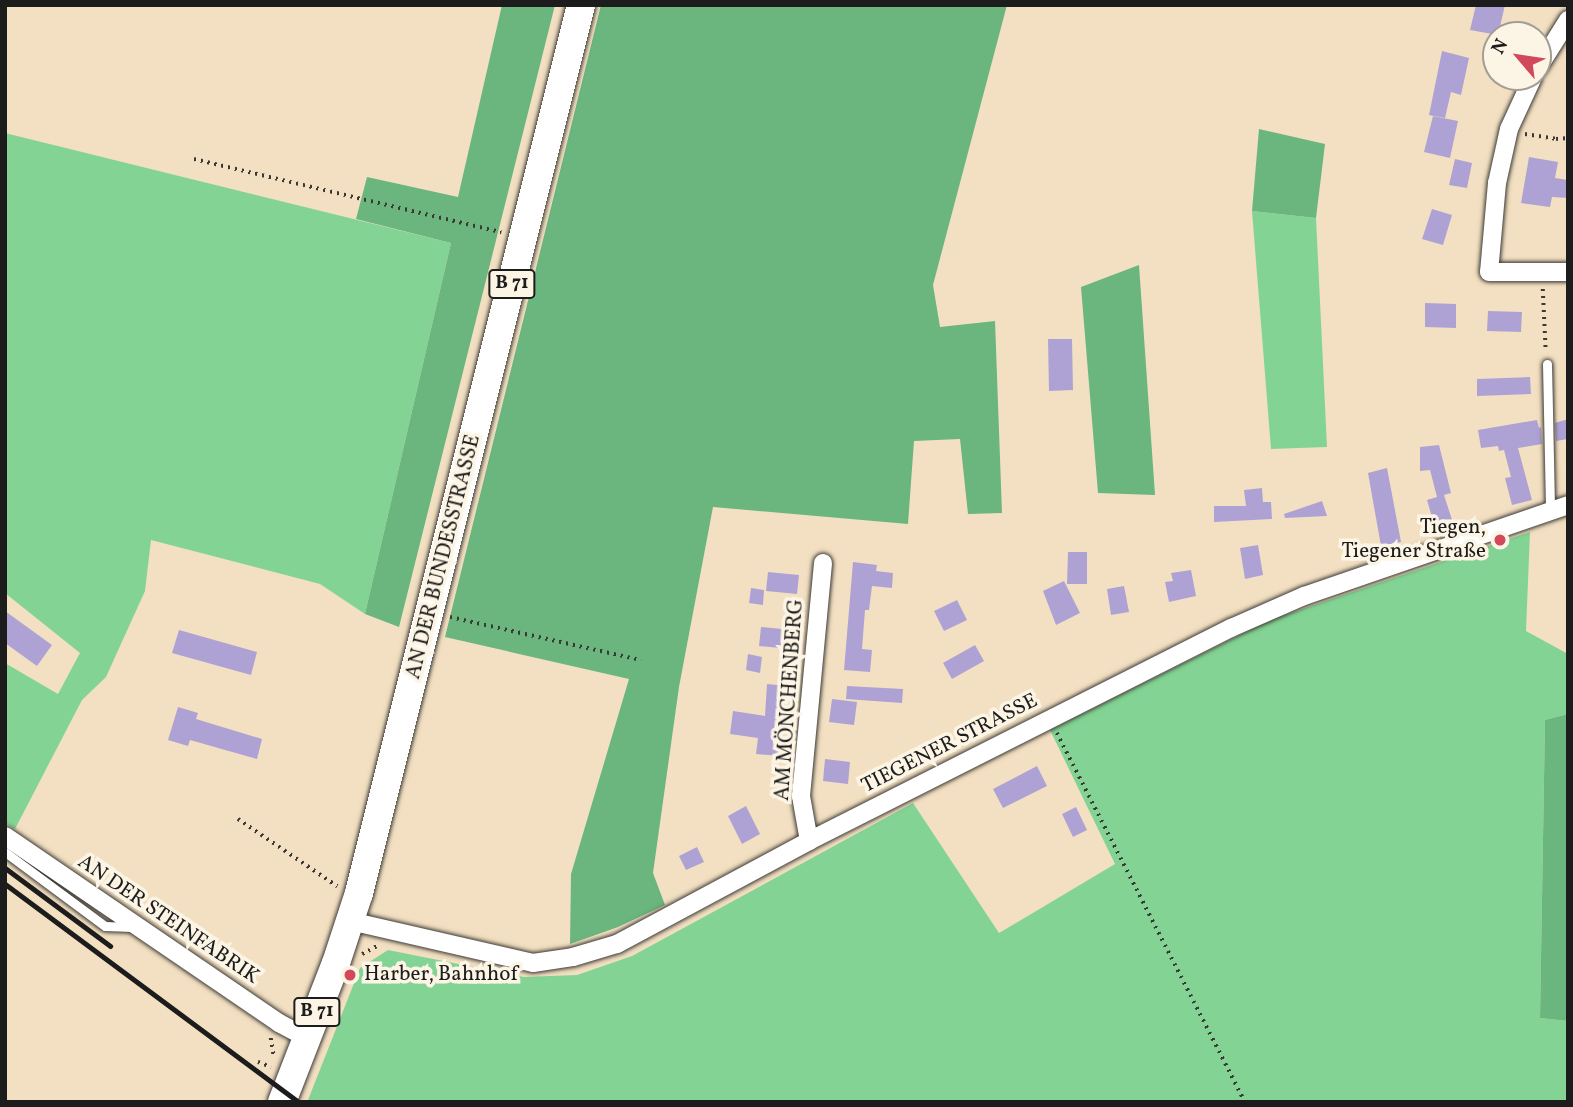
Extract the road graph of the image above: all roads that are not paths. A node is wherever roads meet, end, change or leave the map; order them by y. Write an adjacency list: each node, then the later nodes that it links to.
1 (581, 5): 13 (main road, AN DER BUNDESSTRASSE / B 71)
2 (1568, 20): 3 (street)
3 (1552, 46)
4 (1527, 91): 5 (street)
5 (1568, 272)
6 (1546, 364): 8 (lane)
7 (1568, 505): 8 (street, TIEGENER STRASSE)
8 (1550, 511): 11 (street, TIEGENER STRASSE)
9 (823, 563): 11 (street, AM MÖNCHENBERG)
10 (5, 836): 14 (street, AN DER STEINFABRIK)
11 (809, 841): 13 (street, TIEGENER STRASSE)
12 (5, 852): 14 (lane)
13 (350, 921): 15 (main road, AN DER BUNDESSTRASSE / B 71)
14 (137, 928): 15 (street, AN DER STEINFABRIK)
15 (307, 1038): 16 (main road, AN DER BUNDESSTRASSE / B 71)
16 (282, 1102)

